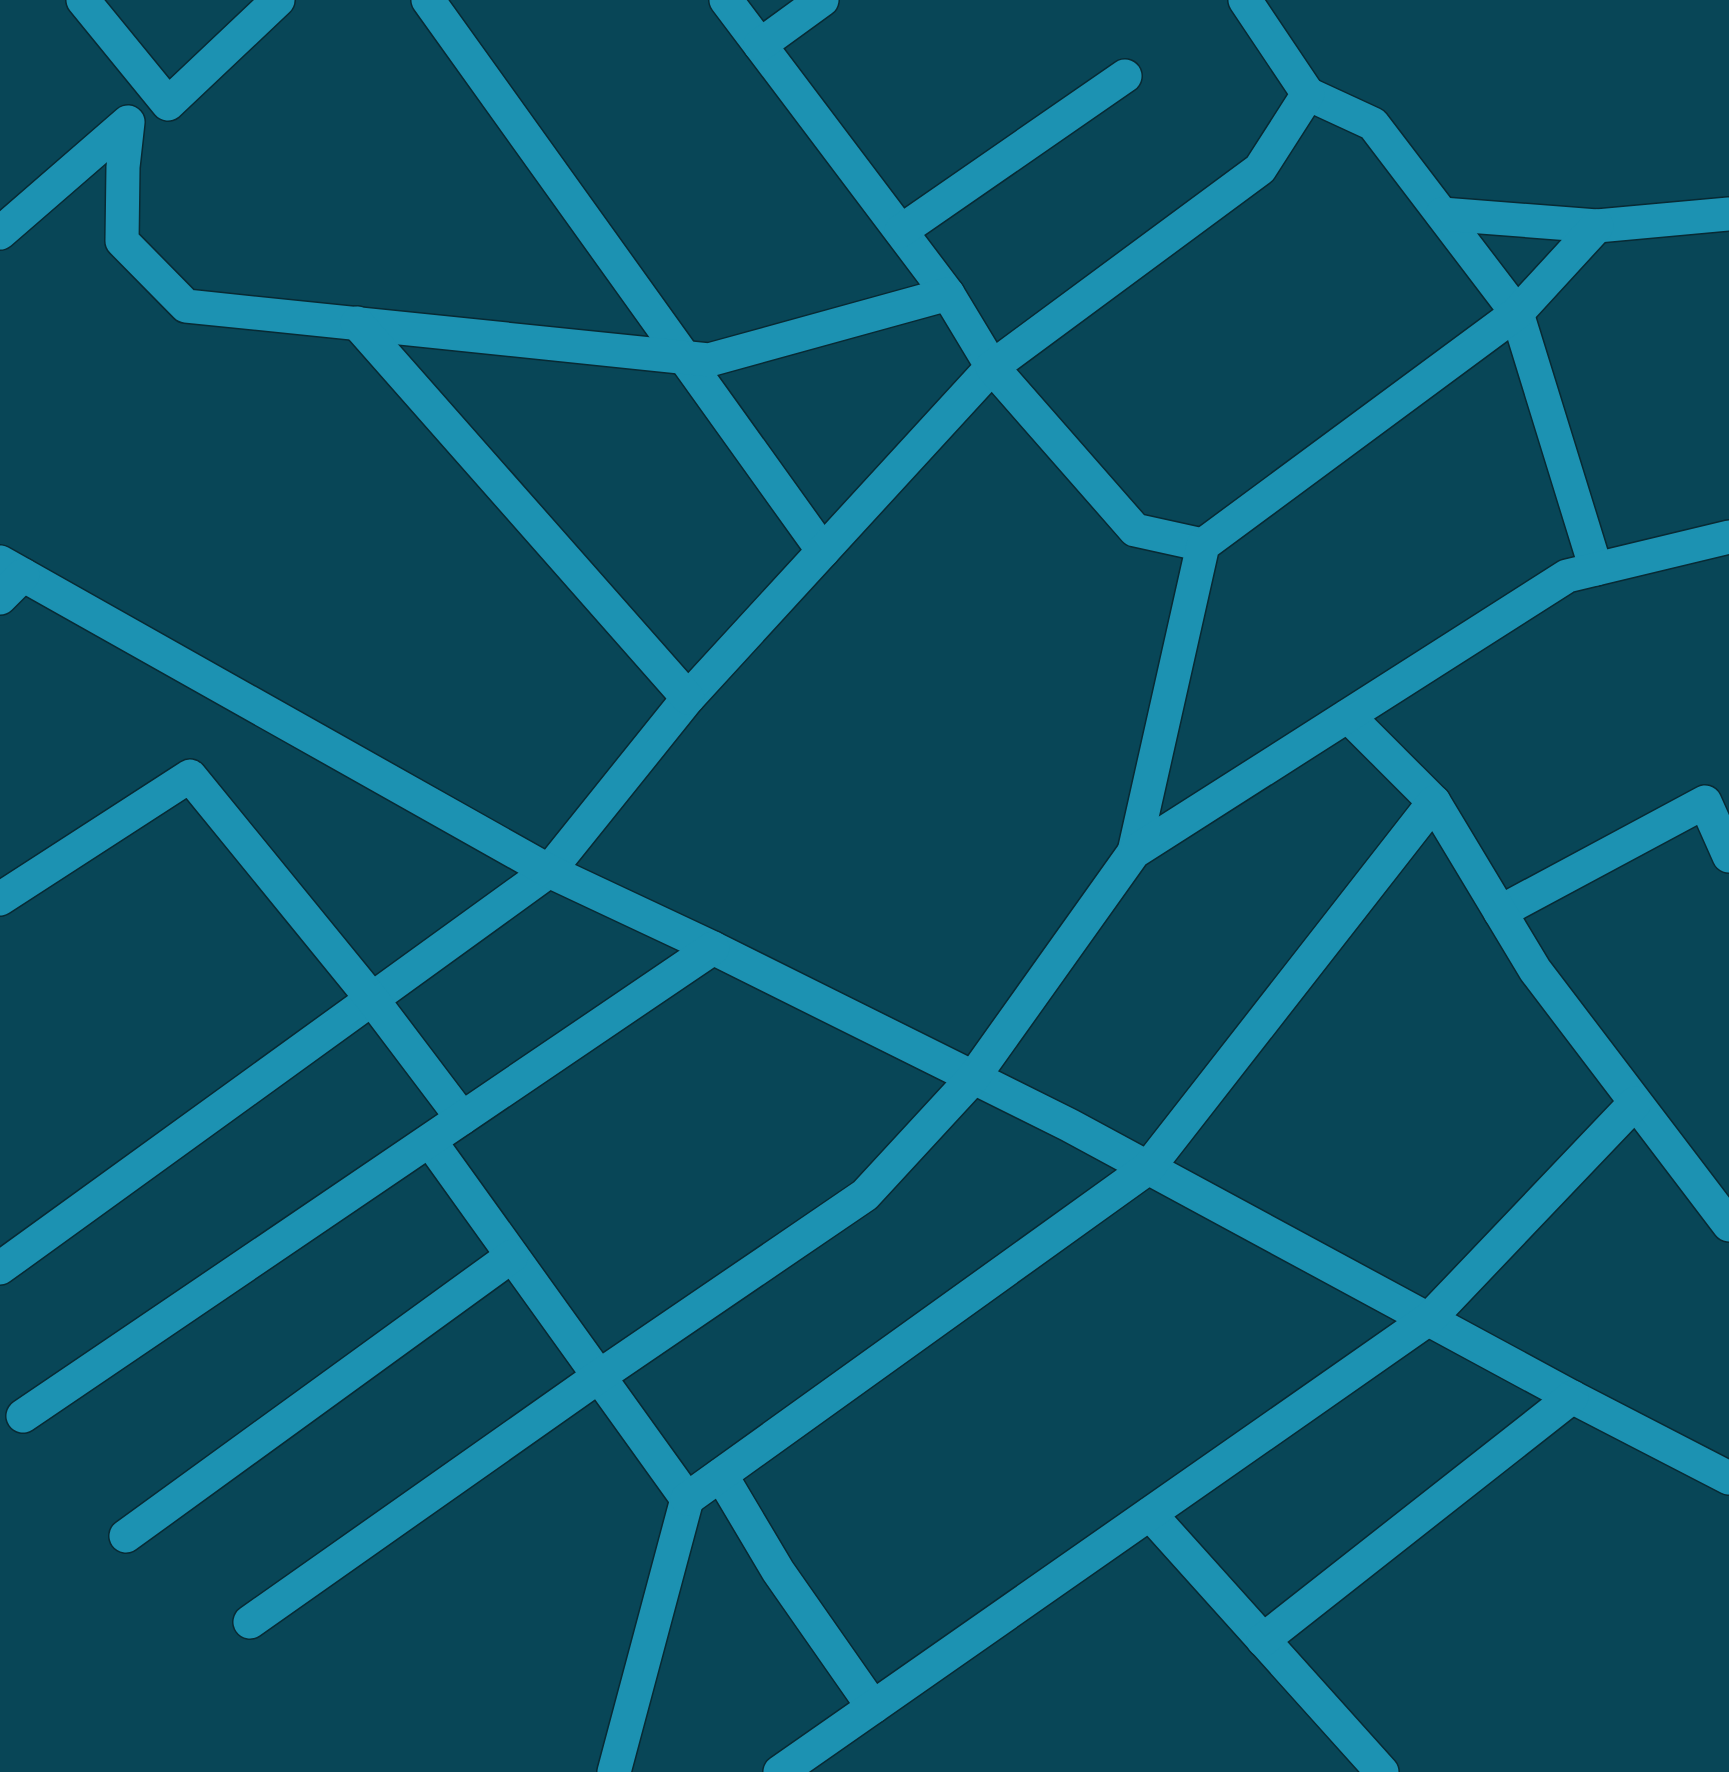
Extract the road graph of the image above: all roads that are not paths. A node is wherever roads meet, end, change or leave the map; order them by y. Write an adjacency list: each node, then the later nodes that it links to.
1 (83, 0): 2 (street)
2 (278, 0)
3 (428, 0): 18 (street)
4 (726, 0): 7 (street)
5 (822, 0): 7 (street)
6 (1258, 5): 9 (street)
7 (760, 45): 13 (street)
8 (1125, 76): 13 (street)
9 (1308, 94): 10 (street); 19 (street)
10 (1442, 214): 12 (street); 16 (street)
11 (1729, 214): 12 (street)
12 (1597, 226): 16 (street)
13 (901, 231): 15 (street)
14 (0, 233): 17 (street)
15 (948, 294): 18 (street); 19 (street)
16 (1517, 313): 21 (street); 24 (street)
17 (357, 323): 18 (street); 26 (street)
18 (683, 357): 22 (street)
19 (992, 367): 21 (street); 22 (street)
20 (1729, 537): 24 (street)
21 (1203, 545): 29 (street)
22 (823, 551): 26 (street)
23 (11, 568): 25 (street); 31 (street)
24 (1596, 569): 27 (street)
25 (0, 598)
26 (688, 698): 31 (street)
27 (1348, 716): 28 (street); 29 (street)
28 (1434, 802): 33 (street); 40 (street)
29 (1134, 852): 36 (street)
30 (1729, 856): 33 (street)
31 (549, 871): 34 (street); 35 (street)
32 (0, 899): 35 (street)
33 (1500, 912): 37 (street)
34 (713, 948): 36 (street); 38 (street)
35 (372, 999): 38 (street); 44 (street)
36 (973, 1078): 40 (street); 46 (street)
37 (1635, 1103): 41 (street); 45 (street)
38 (462, 1119): 39 (street)
39 (430, 1141): 43 (street); 48 (street)
40 (1148, 1168): 45 (street); 49 (street)
41 (1718, 1192): 42 (street)
42 (1729, 1226)
43 (512, 1256): 46 (street); 53 (street)
44 (0, 1268)
45 (1430, 1318): 47 (street); 52 (street)
46 (598, 1377): 51 (street); 54 (street)
47 (1572, 1397): 50 (street); 55 (street)
48 (23, 1416)
49 (721, 1475): 51 (street); 56 (street)
50 (1729, 1478)
51 (687, 1500): 58 (street)
52 (1150, 1514): 55 (street); 56 (street)
53 (126, 1536)
54 (250, 1622)
55 (1263, 1640): 60 (street)
56 (873, 1707): 57 (street)
57 (819, 1759): 59 (street)
58 (614, 1772)
59 (780, 1772)
60 (1382, 1772)

